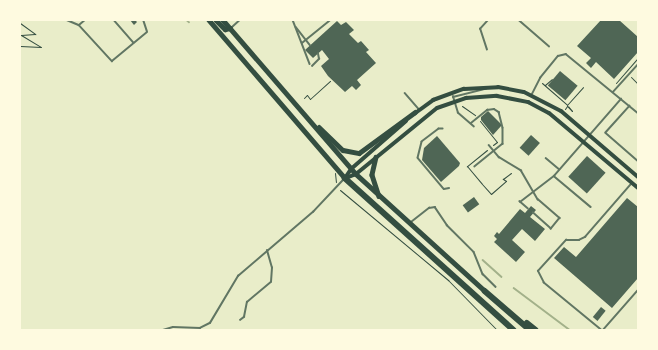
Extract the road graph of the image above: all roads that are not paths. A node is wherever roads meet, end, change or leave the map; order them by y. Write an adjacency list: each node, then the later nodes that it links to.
1 (67, 20): 13 (lane)
2 (85, 20): 13 (lane)
3 (114, 20): 17 (lane)
4 (143, 20): 17 (lane)
5 (209, 20): 53 (main road)
6 (216, 20): 15 (main road)
7 (224, 20): 15 (main road)
8 (240, 20): 15 (lane)
9 (293, 20): 14 (lane)
10 (330, 20): 16 (lane)
11 (488, 20): 21 (lane)
12 (519, 20): 20 (lane)
13 (79, 25): 17 (lane)
14 (295, 25): 16 (lane); 18 (lane)
15 (230, 28): 32 (main road)
16 (306, 41): 18 (lane); 19 (lane)
17 (134, 43)
18 (301, 43): 23 (lane)
19 (310, 45)
20 (549, 46)
21 (487, 50)
22 (318, 54): 25 (lane)
23 (310, 64)
24 (638, 64): 27 (lane)
25 (312, 66)
26 (489, 87): 29 (main road); 31 (lane); 34 (main road)
27 (613, 92): 29 (lane); 30 (lane)
28 (405, 93): 34 (lane)
29 (531, 94): 40 (main road)
30 (621, 99): 33 (lane); 40 (lane)
31 (453, 101): 37 (lane); 41 (main road); 44 (main road)
32 (296, 104): 35 (main road); 48 (main road)
33 (630, 106): 36 (lane); 46 (lane)
34 (419, 108): 35 (main road)
35 (415, 112): 48 (main road)
36 (638, 113)
37 (471, 123): 38 (lane); 43 (lane)
38 (474, 127)
39 (443, 129): 55 (lane)
40 (589, 134): 41 (lane); 52 (main road)
41 (583, 141): 49 (lane); 54 (main road)
42 (489, 145): 43 (lane)
43 (494, 151): 47 (lane); 57 (lane)
44 (376, 157): 50 (main road); 58 (main road)
45 (546, 158): 49 (lane)
46 (638, 161)
47 (475, 167)
48 (351, 169): 50 (main road); 53 (main road)
49 (559, 169): 51 (lane)
50 (356, 174): 53 (main road); 58 (main road)
51 (554, 176): 57 (lane); 59 (lane)
52 (638, 177)
53 (345, 178): 63 (lane); 70 (highway)
54 (632, 183): 56 (main road); 73 (lane)
55 (449, 188)
56 (638, 188)
57 (534, 192): 60 (lane); 61 (lane)
58 (380, 197): 62 (main road)
59 (591, 207)
60 (528, 209)
61 (533, 213)
62 (409, 223): 64 (lane); 66 (main road)
63 (267, 251): 68 (lane); 69 (lane)
64 (496, 286)
65 (638, 290): 73 (lane)
66 (485, 291): 67 (highway)
67 (493, 298): 71 (highway); 72 (highway)
68 (240, 320)
69 (163, 330)
70 (513, 330)
71 (530, 330)
72 (536, 330)
73 (602, 330)

